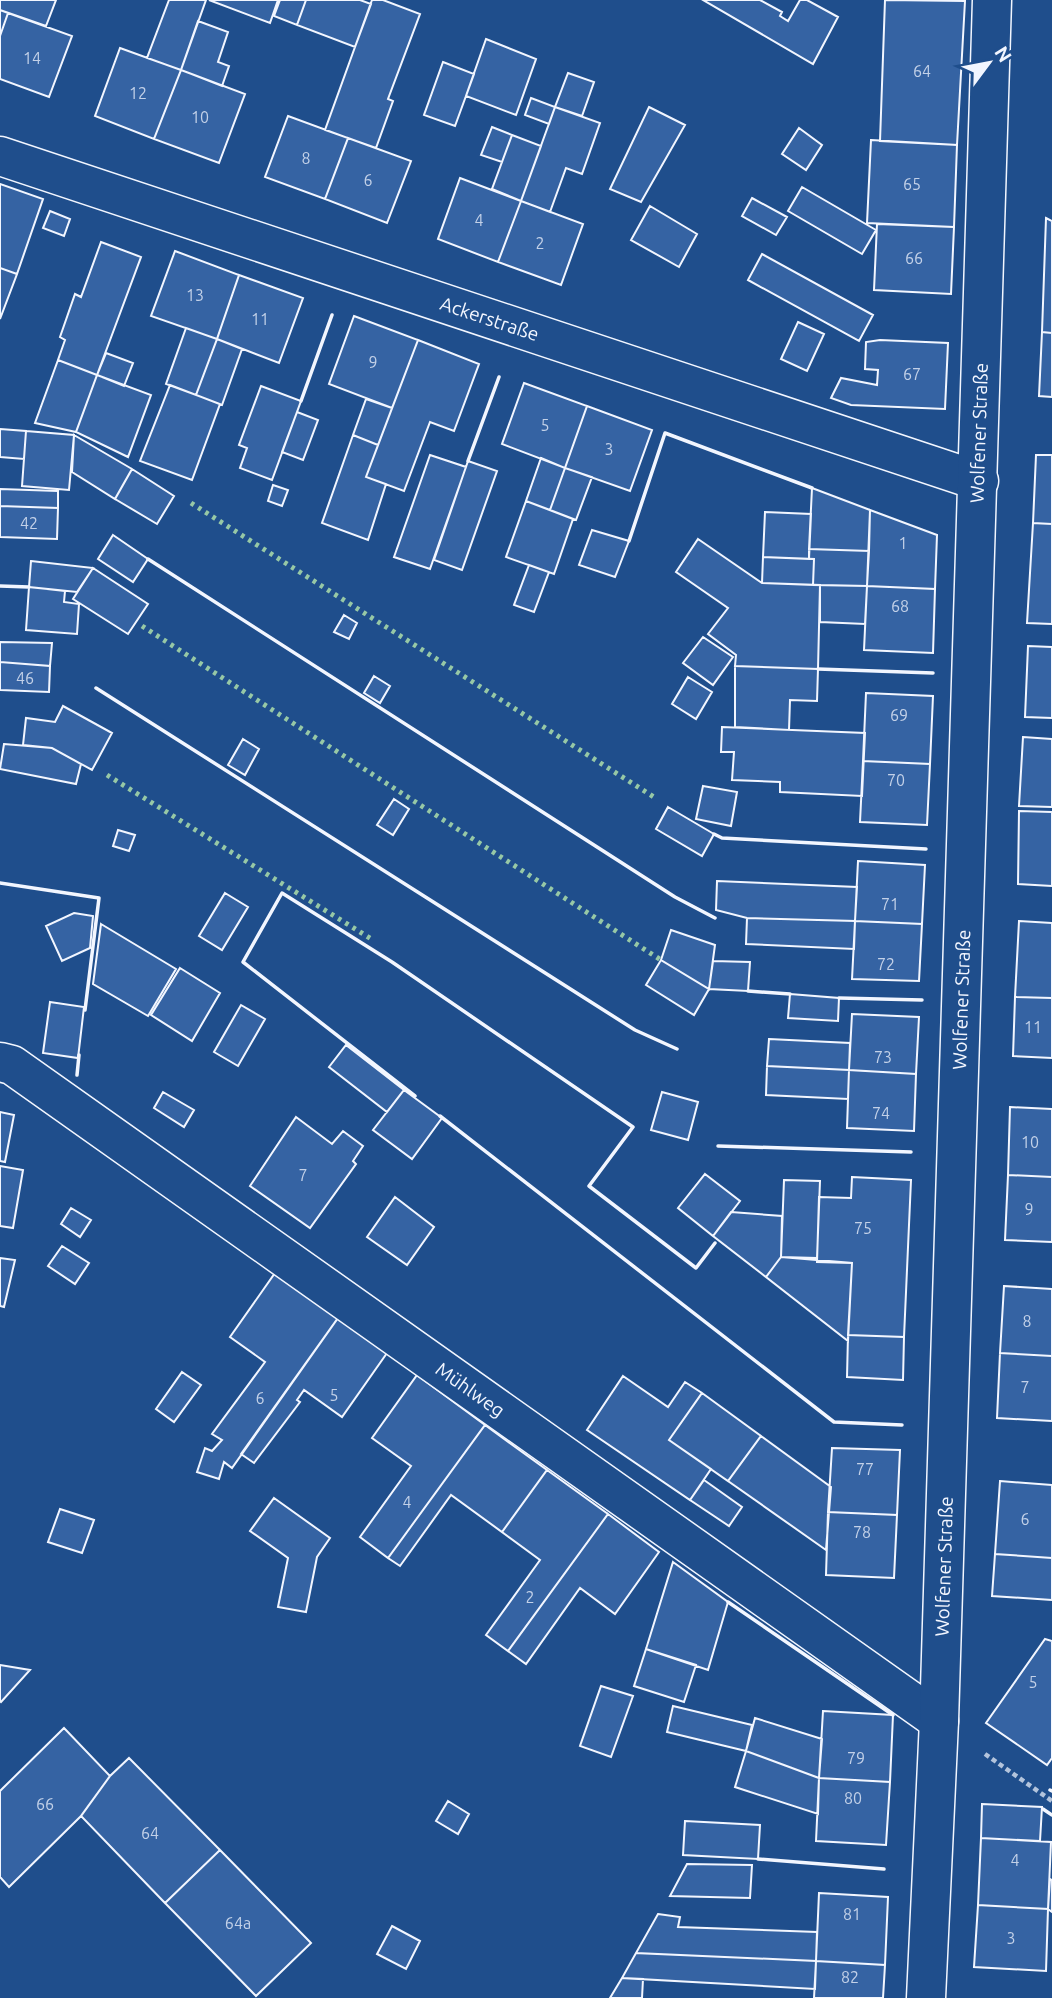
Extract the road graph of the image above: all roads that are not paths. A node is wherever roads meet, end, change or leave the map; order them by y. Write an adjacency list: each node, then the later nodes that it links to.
1 (992, 0): 3 (street, Wolfener Straße)
2 (0, 156): 3 (street, Ackerstraße)
3 (979, 481): 5 (street, Wolfener Straße)
4 (0, 1062): 5 (street, Mühlweg)
5 (939, 1721): 6 (street, Wolfener Straße)
6 (926, 1998)

